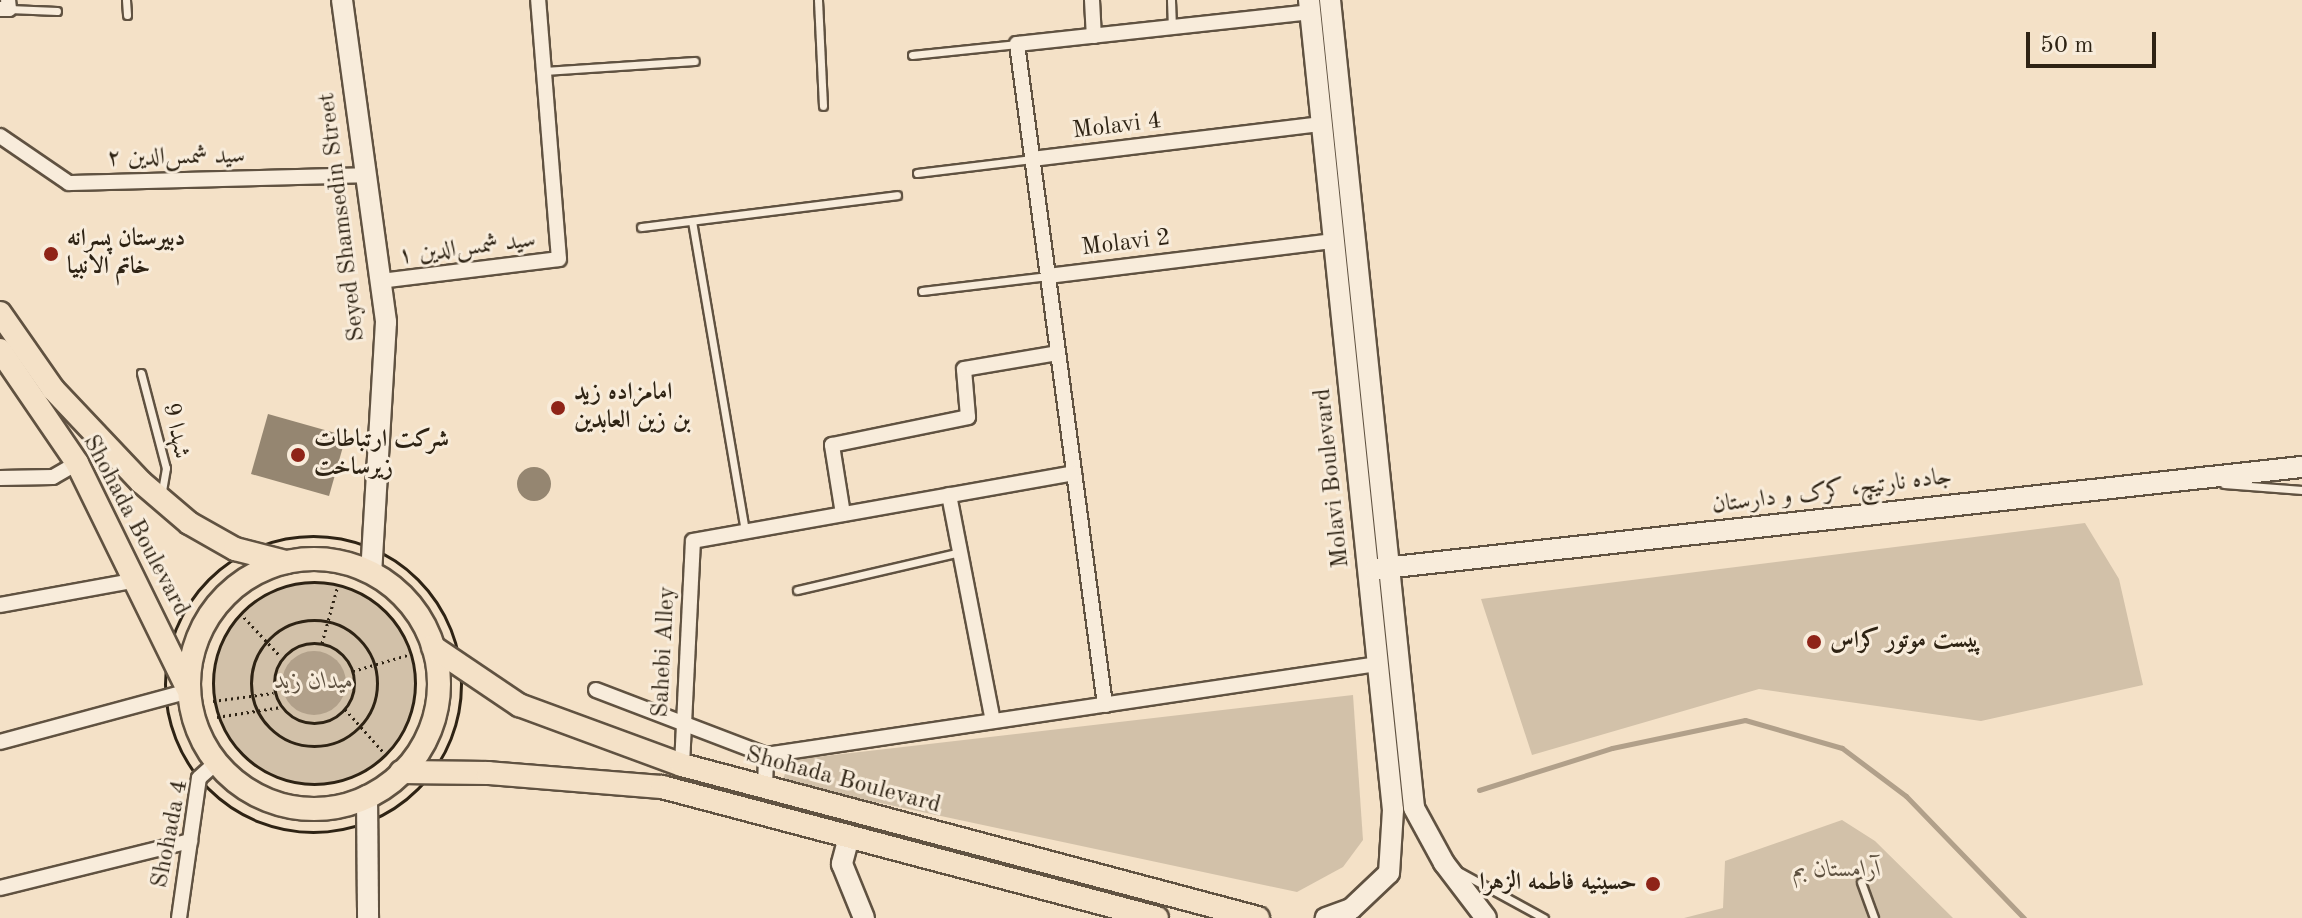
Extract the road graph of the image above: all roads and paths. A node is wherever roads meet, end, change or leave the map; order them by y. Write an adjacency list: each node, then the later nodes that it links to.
1 (126, 0): 11 (lane)
2 (342, 0): 23 (street, Seyed Shamsedin Street)
3 (538, 0): 17 (street)
4 (818, 0): 18 (lane)
5 (1092, 0): 13 (street)
6 (1171, 0): 12 (lane)
7 (1330, 0): 49 (street, Molavi Boulevard)
8 (6, 6): 10 (lane)
9 (1310, 6): 12 (street); 19 (street, Molavi Boulevard)
10 (57, 11)
11 (127, 15)
12 (1172, 27): 13 (street)
13 (1094, 36): 14 (street)
14 (1017, 44): 15 (lane); 21 (street)
15 (912, 55)
16 (695, 61): 17 (lane)
17 (544, 71): 29 (street, سید شمس‌الدین ۱)
18 (823, 106)
19 (1322, 124): 21 (street, Molavi 4); 27 (street, Molavi Boulevard)
20 (0, 136): 23 (street, سید شمس‌الدین ۲)
21 (1032, 159): 22 (lane, Molavi 4); 28 (street)
22 (917, 173)
23 (366, 175): 29 (street, Seyed Shamsedin Street)
24 (897, 195): 25 (lane)
25 (692, 221): 26 (lane); 44 (lane)
26 (641, 227)
27 (1334, 241): 28 (street, Molavi 2); 49 (street, Molavi Boulevard)
28 (1048, 276): 30 (lane, Molavi 2); 33 (street)
29 (380, 281): 45 (street, Seyed Shamsedin Street)
30 (922, 291)
31 (0, 313): 42 (main road, Shohada Boulevard)
32 (0, 350): 35 (main road, Shohada Boulevard)
33 (1058, 353): 37 (street); 43 (street)
34 (141, 373): 42 (lane, شهدا 9)
35 (77, 463): 38 (street); 51 (main road, Shohada Boulevard)
36 (2302, 467): 39 (street, جاده نارتیچ، کرک و دارستان)
37 (1074, 473): 41 (street); 73 (street)
38 (0, 478)
39 (2166, 480): 40 (lane); 49 (street, جاده نارتیچ، کرک و دارستان)
40 (2302, 490)
41 (949, 495): 43 (street); 47 (street)
42 (160, 499): 46 (main road, Shohada Boulevard)
43 (843, 514): 44 (street)
44 (745, 531): 79 (street, Sahebi Alley)
45 (372, 549): 46 (path); 50 (street, Seyed Shamsedin Street); 65 (path)
46 (247, 552): 48 (main road, Shohada Boulevard); 60 (path)
47 (960, 552): 53 (lane); 78 (street)
48 (287, 562): 50 (main road); 68 (main road)
49 (1379, 569): 63 (street, Molavi Boulevard); 91 (street, Molavi Boulevard)
50 (371, 573): 59 (main road)
51 (137, 580): 54 (street); 60 (main road, Shohada Boulevard)
52 (338, 585): 55 (path); 56 (path); 61 (path)
53 (797, 590)
54 (0, 605)
55 (240, 613): 57 (path); 72 (path)
56 (328, 622): 57 (path); 58 (path); 64 (path)
57 (267, 642): 62 (path); 70 (path)
58 (321, 644): 62 (path); 66 (path)
59 (433, 647): 65 (main road, Shohada Boulevard); 86 (main road)
60 (169, 649): 68 (main road, Shohada Boulevard); 71 (path)
61 (411, 654): 64 (path); 82 (path)
62 (282, 658): 69 (path)
63 (1378, 664): 73 (street); 91 (street, Molavi Boulevard)
64 (374, 665): 66 (path); 80 (path)
65 (461, 666): 85 (main road, Shohada Boulevard); 87 (path)
66 (352, 671): 75 (path)
67 (596, 690): 79 (street)
68 (189, 691): 71 (street); 84 (main road)
69 (274, 693): 70 (path); 74 (path)
70 (252, 696): 72 (path); 76 (path)
71 (166, 697): 81 (street); 88 (path)
72 (213, 701): 77 (path)
73 (1105, 705): 78 (street)
74 (281, 707): 75 (path); 76 (path)
75 (345, 709): 80 (path)
76 (257, 710): 77 (path); 80 (path)
77 (217, 717): 82 (path)
78 (993, 721): 83 (street)
79 (684, 723): 83 (street); 85 (street, Sahebi Alley)
80 (360, 725): 82 (path)
81 (0, 742)
82 (386, 755)
83 (766, 755): 89 (street)
84 (217, 762): 88 (street, Shohada 4); 90 (main road)
85 (682, 765): 89 (main road, Shohada Boulevard)
86 (401, 772): 87 (main road); 90 (main road)
87 (432, 773): 92 (path); 93 (main road)
88 (199, 778): 92 (path); 94 (street, Shohada 4)
89 (765, 787): 96 (main road, Shohada Boulevard)
90 (367, 796): 92 (street)
91 (1403, 809): 95 (street, Molavi Boulevard); 105 (street, Molavi Boulevard)
92 (367, 821): 101 (street)
93 (849, 837): 99 (main road); 102 (street)
94 (190, 841): 98 (street); 100 (street, Shohada 4)
95 (1444, 863): 106 (street, Molavi Boulevard); 107 (lane)
96 (1083, 872): 99 (main road); 104 (main road, Shohada Boulevard)
97 (1861, 882): 108 (lane)
98 (0, 888)
99 (1077, 897): 103 (main road)
100 (179, 918)
101 (368, 918)
102 (864, 918)
103 (1157, 918)
104 (1258, 918)
105 (1326, 918)
106 (1486, 918)
107 (1544, 918)
108 (1874, 918)

